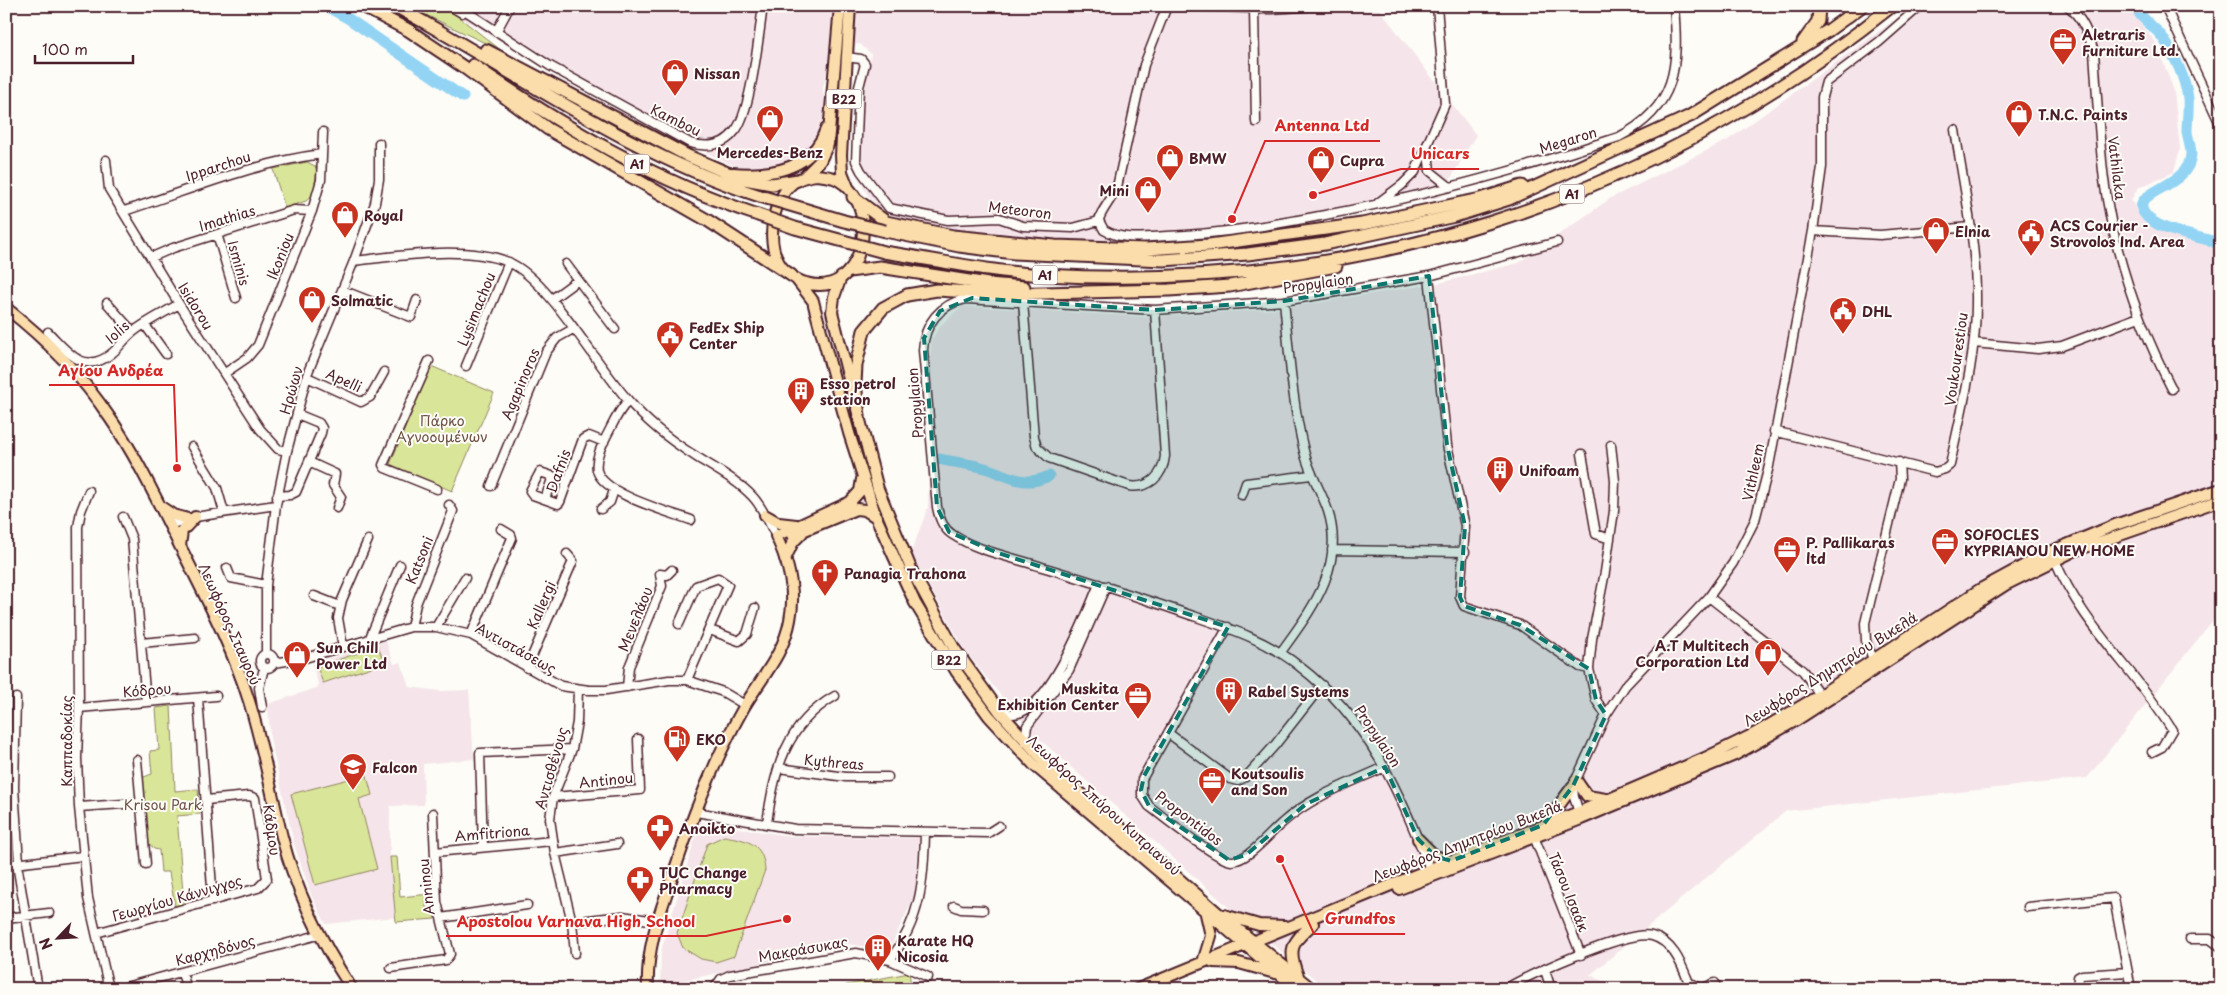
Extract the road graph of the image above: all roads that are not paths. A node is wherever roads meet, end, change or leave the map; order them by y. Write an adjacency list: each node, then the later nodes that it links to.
1 (362, 6): 23 (highway, A1)
2 (395, 6): 22 (highway, A1)
3 (450, 6): 24 (street, Kambou)
4 (458, 6): 24 (street, Kambou)
5 (510, 6): 24 (street)
6 (763, 6): 24 (street, Kambou)
7 (840, 6): 28 (main road, B22)
8 (850, 6): 27 (main road, B22)
9 (1167, 6): 45 (street)
10 (1182, 6): 21 (street)
11 (1316, 6): 21 (street)
12 (1437, 6): 34 (street)
13 (1674, 6): 40 (street, Megaron)
14 (1819, 6): 26 (highway)
15 (1862, 6): 26 (highway, A1)
16 (1892, 6): 25 (highway, A1)
17 (1902, 6): 25 (highway)
18 (1920, 6): 48 (street, Vithleem)
19 (2068, 6): 73 (street, Vathilaka)
20 (2165, 6): 30 (street)
21 (1254, 9): 29 (street)
22 (432, 26): 38 (highway); 47 (highway, A1, bridge)
23 (405, 28): 51 (highway, A1, bridge); 59 (highway)
24 (496, 32)
25 (1838, 49): 51 (highway, A1)
26 (1793, 52): 37 (highway, A1)
27 (846, 57): 41 (main road, B22); 45 (street, Meteoron)
28 (832, 114): 38 (main road); 39 (main road, B22)
29 (1256, 122)
30 (2221, 126)
31 (1955, 130): 46 (street, Voukourestiou)
32 (324, 132): 35 (street, Ikoniou)
33 (379, 143): 54 (street, Ηρώων)
34 (1429, 144): 40 (street); 42 (street)
35 (322, 154): 43 (street, Ipparchou); 44 (street, Ikoniou)
36 (106, 160): 43 (street, Isidorou)
37 (1595, 160): 47 (highway, A1); 50 (highway)
38 (725, 172): 39 (highway)
39 (800, 179): 41 (main road); 59 (main road, B22)
40 (1450, 187): 42 (street, Megaron)
41 (851, 194): 50 (highway); 57 (main road, B22)
42 (1374, 205): 45 (street, Megaron)
43 (124, 211): 53 (street, Isidorou)
44 (312, 211): 49 (street, Imathias); 85 (street, Ikoniou)
45 (1099, 221)
46 (1970, 227): 48 (street); 80 (street, Voukourestiou)
47 (1399, 228): 50 (highway)
48 (1813, 231): 91 (street, Vithleem)
49 (217, 234): 53 (street, Imathias); 63 (street, Isminis)
50 (1237, 241)
51 (1429, 241): 62 (highway)
52 (1556, 242): 58 (street, Propylaion)
53 (152, 257): 69 (street, Isidorou)
54 (354, 261): 55 (street); 61 (street, Ηρώων)
55 (509, 262): 64 (street); 83 (street, Lysimachou)
56 (566, 264): 60 (street)
57 (845, 274): 59 (main road); 62 (highway); 90 (main road, Λεωφόρος Σπύρου Κυπριανού / B22)
58 (1429, 276): 66 (street, Propylaion); 131 (street)
59 (794, 277): 101 (main road, Λεωφόρος Σπύρου Κυπριανού / B22)
60 (578, 280): 64 (street); 76 (street)
61 (342, 290): 65 (street); 86 (street, Ηρώων)
62 (1086, 291): 90 (highway)
63 (236, 298)
64 (552, 299): 75 (street)
65 (418, 300)
66 (1284, 301): 71 (street, Propylaion); 100 (street)
67 (1023, 302): 71 (street, Propylaion); 71 (street); 140 (street, Propylaion)
68 (107, 303): 79 (street)
69 (179, 304): 74 (street, Iolis); 85 (street, Isidorou)
70 (6, 308): 77 (main road, Λεωφόρος Σταυρού)
71 (1155, 310)
72 (6, 316): 77 (main road, Λεωφόρος Σταυρού)
73 (2139, 317): 80 (street); 87 (street, Vathilaka)
74 (144, 325): 79 (street, Iolis); 81 (street)
75 (573, 329): 88 (street); 103 (street, Agapinoros)
76 (615, 329)
77 (31, 330): 112 (main road, Λεωφόρος Σταυρού)
78 (48, 332): 79 (street, Iolis)
79 (133, 332)
80 (1974, 343): 98 (street, Voukourestiou)
81 (166, 354)
82 (429, 361): 104 (street)
83 (466, 366)
84 (384, 372): 86 (street, Apelli)
85 (225, 373): 95 (street, Isidorou)
86 (306, 377): 89 (street, Ηρώων)
87 (2172, 389)
88 (628, 401): 92 (street); 118 (street)
89 (297, 414): 95 (street, Ηρώων); 97 (street)
90 (858, 416): 169 (main road, Λεωφόρος Σπύρου Κυπριανού / B22)
91 (1774, 431): 98 (street); 142 (street, Vithleem)
92 (604, 442): 102 (street, Dafnis); 106 (street)
93 (1611, 445): 127 (street)
94 (192, 447): 117 (street)
95 (287, 451): 109 (street, Ηρώων)
96 (1582, 454): 127 (street)
97 (309, 462): 109 (street); 115 (street)
98 (1899, 462): 157 (street)
99 (553, 476): 102 (street); 110 (street); 110 (street)
100 (1311, 476): 108 (street); 130 (street)
101 (862, 478): 120 (main road, Λεωφόρος Σπύρου Κυπριανού / B22); 124 (main road)
102 (567, 481): 110 (street, Dafnis)
103 (491, 486)
104 (437, 489)
105 (2221, 489): 157 (main road, Λεωφόρος Δημητρίου Βικελά)
106 (614, 490): 116 (street); 122 (street)
107 (89, 491): 175 (street, Καππαδοκίας)
108 (1242, 495)
109 (277, 496): 113 (street, Ηρώων)
110 (545, 499)
111 (2221, 500): 134 (main road, Λεωφόρος Δημητρίου Βικελά)
112 (158, 504): 121 (main road); 123 (main road, Λεωφόρος Σταυρού)
113 (276, 505): 117 (street); 139 (street, Ηρώων)
114 (449, 505): 146 (street, Katsoni)
115 (337, 508)
116 (601, 509)
117 (224, 512): 121 (street)
118 (765, 515): 124 (main road); 126 (street)
119 (123, 517): 153 (street)
120 (876, 517): 124 (main road); 220 (main road, Λεωφόρος Σπύρου Κυπριανού / B22)
121 (191, 518): 123 (street); 129 (main road)
122 (690, 520)
123 (169, 525): 129 (main road, Λεωφόρος Σταυρού)
124 (803, 527): 126 (main road); 133 (main road)
125 (501, 529): 150 (street)
126 (777, 539): 133 (main road)
127 (1610, 539): 161 (street)
128 (368, 540): 143 (street)
129 (180, 548): 229 (main road, Λεωφόρος Σταυρού)
130 (1332, 550): 131 (street); 155 (street)
131 (1465, 552): 161 (street)
132 (567, 554): 160 (street, Kallergi)
133 (785, 559): 173 (main road)
134 (2055, 560): 181 (street); 194 (main road, Λεωφόρος Δημητρίου Βικελά)
135 (400, 565): 152 (street)
136 (227, 568): 139 (street)
137 (672, 570): 164 (street, Μενελάου)
138 (466, 578): 147 (street)
139 (266, 585): 156 (street, Ηρώων)
140 (1103, 585): 148 (street, Propylaion); 169 (street); 179 (street)
141 (314, 596): 143 (street)
142 (1708, 597): 166 (street); 176 (street, Vithleem)
143 (340, 606): 154 (street)
144 (755, 608): 149 (street)
145 (679, 624): 149 (street)
146 (411, 627): 147 (street, Αντιστάσεως); 152 (street, Αντιστάσεως)
147 (436, 627): 150 (street, Αντιστάσεως)
148 (1228, 627): 155 (street, Propylaion); 177 (street, Propontidos)
149 (710, 630): 162 (street)
150 (471, 635): 160 (street, Αντιστάσεως)
151 (195, 638): 153 (street)
152 (370, 640): 154 (street, Αντιστάσεως)
153 (141, 643): 172 (street)
154 (343, 647): 158 (street, Αντιστάσεως)
155 (1281, 652): 163 (street, Propylaion)
156 (266, 654): 158 (street); 159 (street)
157 (1874, 659): 166 (main road, Λεωφόρος Δημητρίου Βικελά)
158 (274, 663): 159 (street)
159 (264, 668): 174 (street)
160 (527, 668): 165 (street, Αντιστάσεως)
161 (1589, 669): 176 (street)
162 (687, 680): 164 (street, Αντιστάσεως); 173 (street, Αντιστάσεως)
163 (1322, 685): 177 (street); 183 (street, Propylaion)
164 (628, 687): 165 (street, Αντιστάσεως)
165 (578, 689): 180 (street, Αντισθένους)
166 (1820, 695): 188 (main road, Λεωφόρος Δημητρίου Βικελά)
167 (216, 696): 171 (street, Κόδρου)
168 (835, 696): 184 (street)
169 (989, 697): 179 (main road, Λεωφόρος Σπύρου Κυπριανού / B22)
170 (16, 698): 210 (street)
171 (198, 698): 172 (street, Κόδρου); 189 (street)
172 (146, 702): 175 (street, Κόδρου)
173 (745, 705): 192 (main road)
174 (262, 706)
175 (79, 708): 191 (street, Καππαδοκίας)
176 (1606, 715): 186 (street, Vithleem)
177 (1168, 733): 183 (street, Propontidos)
178 (638, 739): 187 (street, Antinou)
179 (1025, 742): 219 (main road, Λεωφόρος Σπύρου Κυπριανού / B22)
180 (572, 749): 187 (street, Αντισθένους); 203 (street)
181 (2152, 752)
182 (137, 760): 190 (street)
183 (1386, 767): 200 (street, Propylaion)
184 (779, 768): 185 (street, Kythreas); 195 (street)
185 (888, 777)
186 (1574, 783): 188 (main road); 194 (street); 196 (main road)
187 (554, 797): 201 (street, Αντισθένους)
188 (1608, 799): 194 (main road, Λεωφόρος Δημητρίου Βικελά)
189 (206, 800): 212 (street, Κάδμου); 213 (street)
190 (139, 803): 191 (street); 208 (street)
191 (79, 807): 206 (street, Καππαδοκίας)
192 (696, 812): 195 (street); 224 (main road)
193 (433, 813): 204 (street, Anninou)
194 (1580, 815): 196 (main road, Λεωφόρος Δημητρίου Βικελά); 199 (main road, Λεωφόρος Δημητρίου Βικελά)
195 (767, 824): 198 (street)
196 (1543, 825): 199 (main road, Λεωφόρος Δημητρίου Βικελά)
197 (999, 826): 198 (street)
198 (925, 832): 235 (street)
199 (1532, 834): 207 (main road, Λεωφόρος Δημητρίου Βικελά); 211 (main road, Λεωφόρος Δημητρίου Βικελά); 234 (street, Τάσου Ισαάκ)
200 (1418, 839): 207 (main road); 211 (street, Propylaion)
201 (552, 840): 203 (street, Amfitriona); 205 (street, Αντισθένους)
202 (618, 844): 205 (street)
203 (483, 846): 204 (street, Amfitriona)
204 (435, 852): 223 (street, Anninou)
205 (555, 853): 225 (street, Αντισθένους)
206 (82, 856): 210 (street); 228 (street, Καππαδοκίας)
207 (1451, 861): 211 (main road, Λεωφόρος Δημητρίου Βικελά)
208 (146, 864)
209 (6, 865): 210 (street)
210 (19, 867): 221 (street)
211 (1432, 872): 226 (main road, Λεωφόρος Δημητρίου Βικελά); 227 (main road, Λεωφόρος Δημητρίου Βικελά)
212 (264, 885): 213 (street, Γεωργίου Κάννιγγος)
213 (213, 901): 228 (street, Γεωργίου Κάννιγγος)
214 (527, 905): 223 (street)
215 (954, 906): 217 (street)
216 (2028, 907): 239 (street)
217 (983, 910)
218 (49, 913): 221 (street)
219 (1218, 913): 227 (main road); 231 (main road, Λεωφόρος Σπύρου Κυπριανού / B22)
220 (1206, 914): 231 (main road, Λεωφόρος Σπύρου Κυπριανού / B22); 236 (main road)
221 (25, 917): 222 (street); 246 (street)
222 (6, 918)
223 (441, 918): 237 (street, Anninou)
224 (656, 921): 225 (street); 251 (main road)
225 (572, 922): 233 (street, Αντισθένους)
226 (1313, 924): 231 (main road, Λεωφόρος Δημητρίου Βικελά); 244 (main road)
227 (1291, 926): 231 (main road, Λεωφόρος Δημητρίου Βικελά)
228 (96, 933): 247 (street, Καππαδοκίας)
229 (318, 935): 240 (street, Καρχηδόνος); 250 (main road, Λεωφόρος Σταυρού)
230 (2190, 939): 232 (street)
231 (1251, 945): 236 (main road); 241 (main road, Λεωφόρος Σπύρου Κυπριανού / B22); 244 (main road, Λεωφόρος Σπύρου Κυπριανού / B22)
232 (2221, 947)
233 (575, 953)
234 (1581, 955): 238 (street); 245 (street)
235 (890, 960): 242 (street, Μακράσυκας); 252 (street, Μακράσυκας)
236 (1208, 962): 241 (main road); 253 (main road)
237 (391, 968)
238 (1545, 970): 255 (street); 256 (street)
239 (2128, 972): 257 (street); 258 (street)
240 (182, 973): 248 (street, Καρχηδόνος); 249 (street)
241 (1281, 975): 244 (main road, Λεωφόρος Σπύρου Κυπριανού / B22)
242 (928, 977)
243 (1714, 983): 245 (street)
244 (1298, 984): 254 (main road, Λεωφόρος Σπύρου Κυπριανού / B22)
245 (1689, 987)
246 (38, 989)
247 (109, 989)
248 (118, 989)
249 (187, 989)
250 (352, 989)
251 (648, 989)
252 (714, 989)
253 (1138, 989)
254 (1312, 989)
255 (1505, 989)
256 (1551, 989)
257 (2077, 989)
258 (2131, 989)

